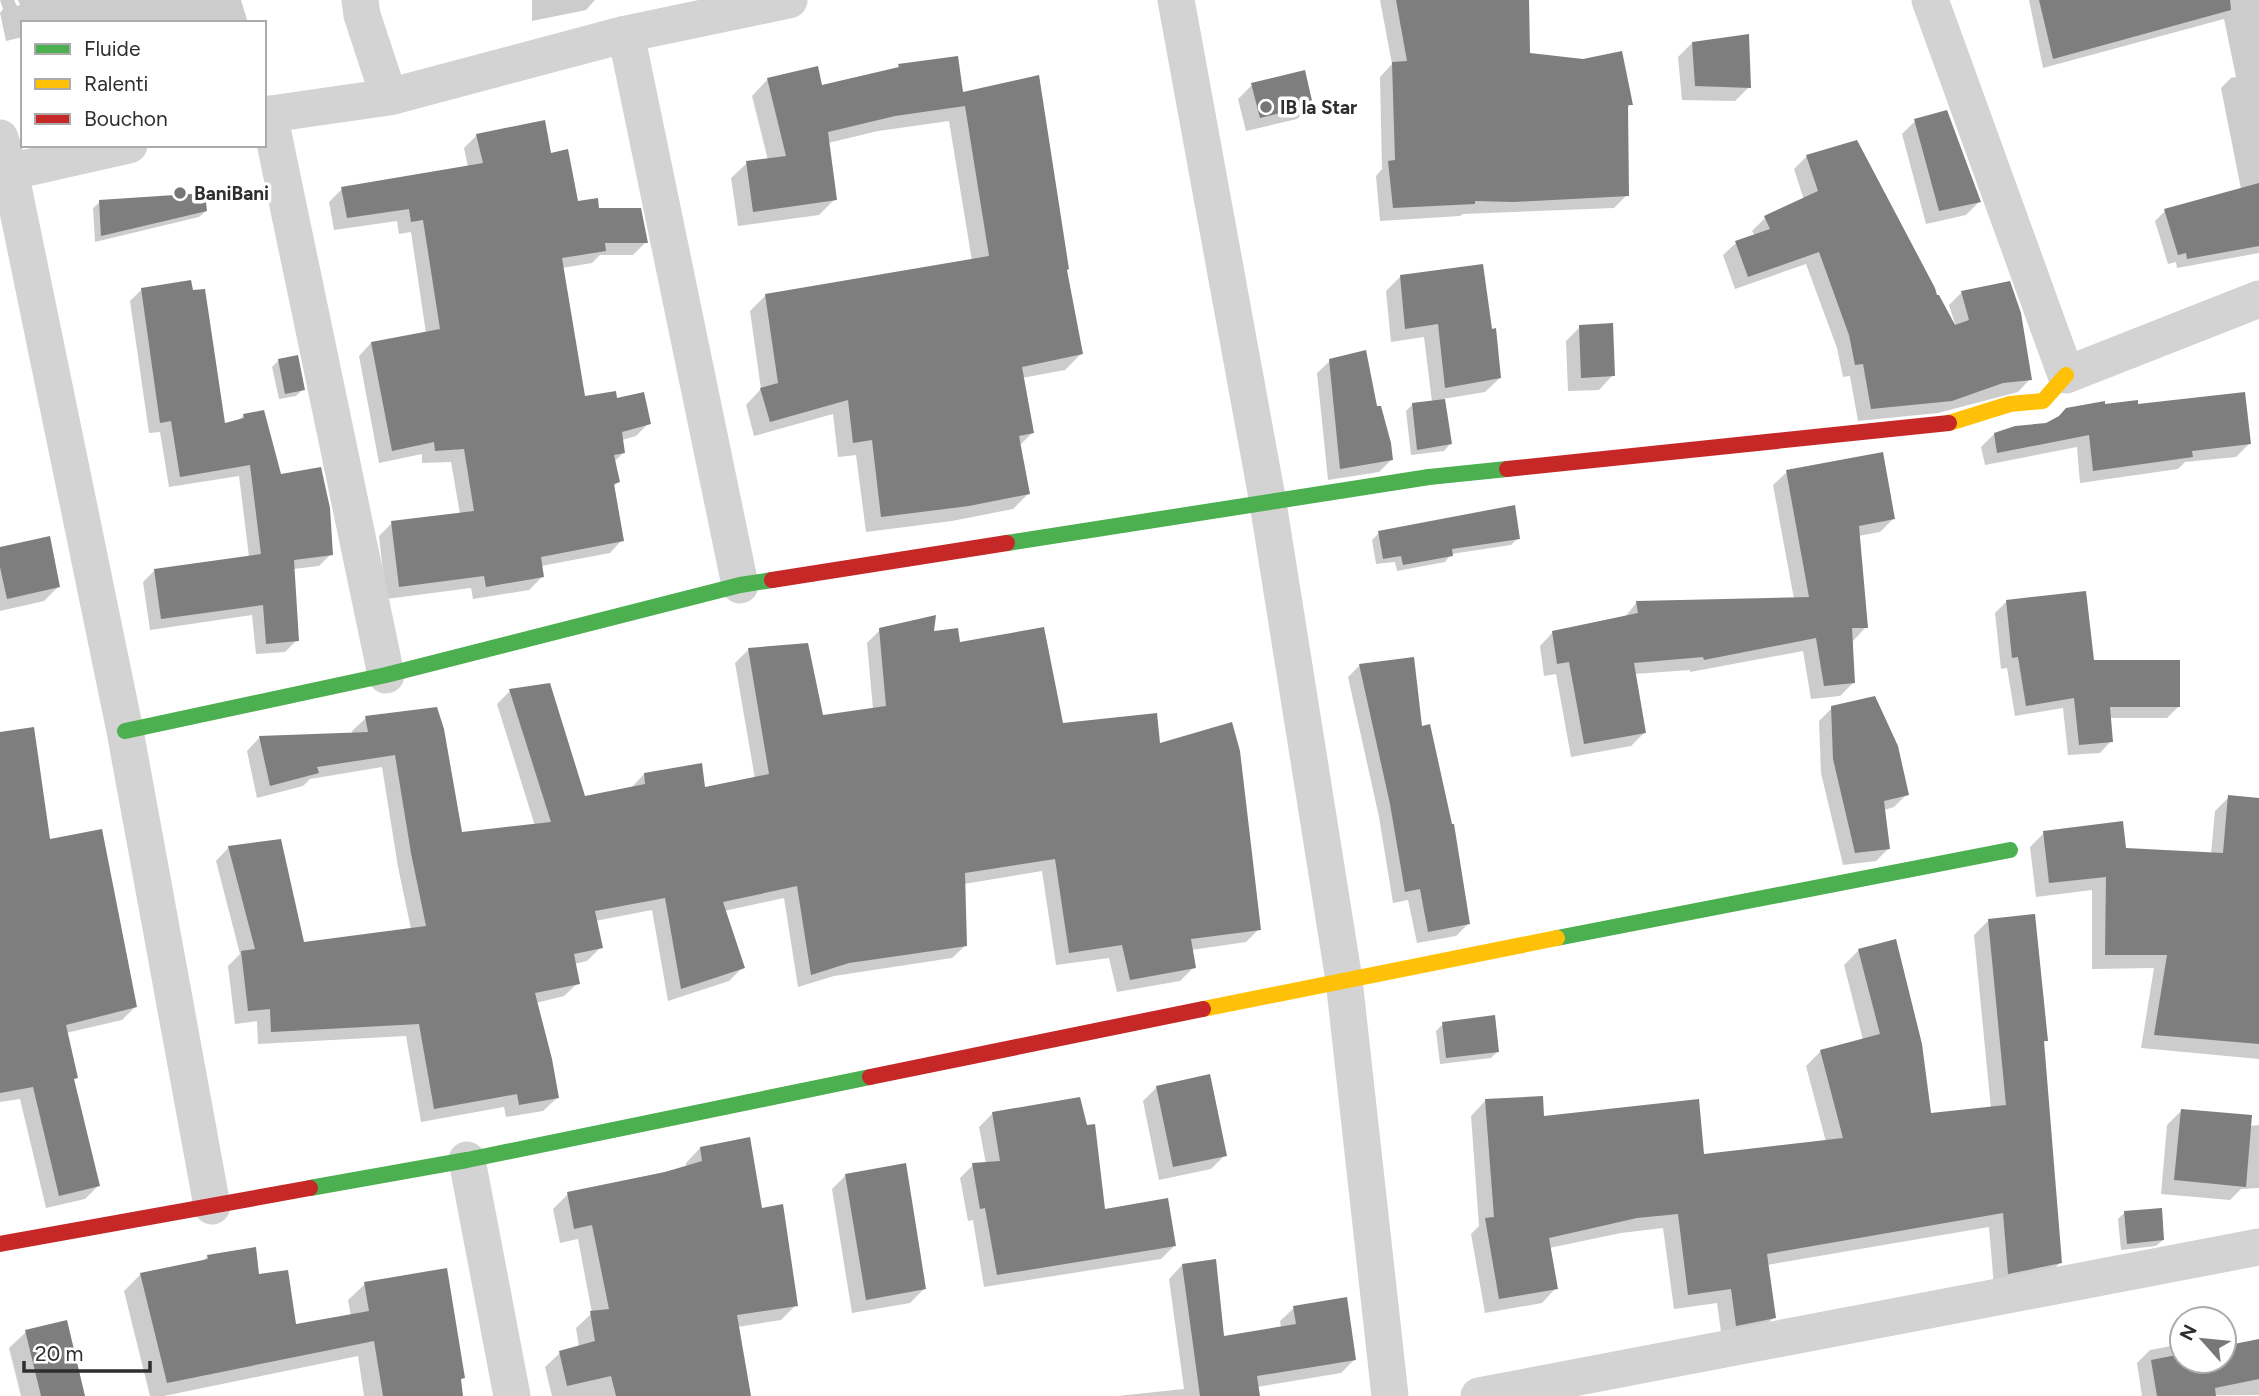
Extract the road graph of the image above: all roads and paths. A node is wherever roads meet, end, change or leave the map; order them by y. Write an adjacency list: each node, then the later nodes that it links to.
1 (360, 0): 7 (street)
2 (789, 0): 5 (street)
3 (1176, 0): 13 (street)
4 (1930, 0): 12 (street)
5 (661, 14): 6 (street)
6 (626, 34): 7 (street); 14 (street)
7 (389, 97): 8 (street)
8 (267, 114): 15 (street)
9 (115, 147): 10 (street)
10 (3, 162): 16 (street)
11 (2259, 299): 12 (street)
12 (2066, 374): 13 (street)
13 (1268, 503): 14 (street); 18 (street)
14 (740, 584): 15 (street)
15 (386, 675): 16 (street)
16 (125, 731): 20 (street)
17 (2010, 850): 18 (street)
18 (1344, 980): 19 (street); 24 (street)
19 (467, 1160): 20 (street); 23 (street)
20 (212, 1206): 21 (street)
21 (0, 1244)
22 (2259, 1247): 25 (street)
23 (512, 1396)
24 (1390, 1396)
25 (1479, 1396)

